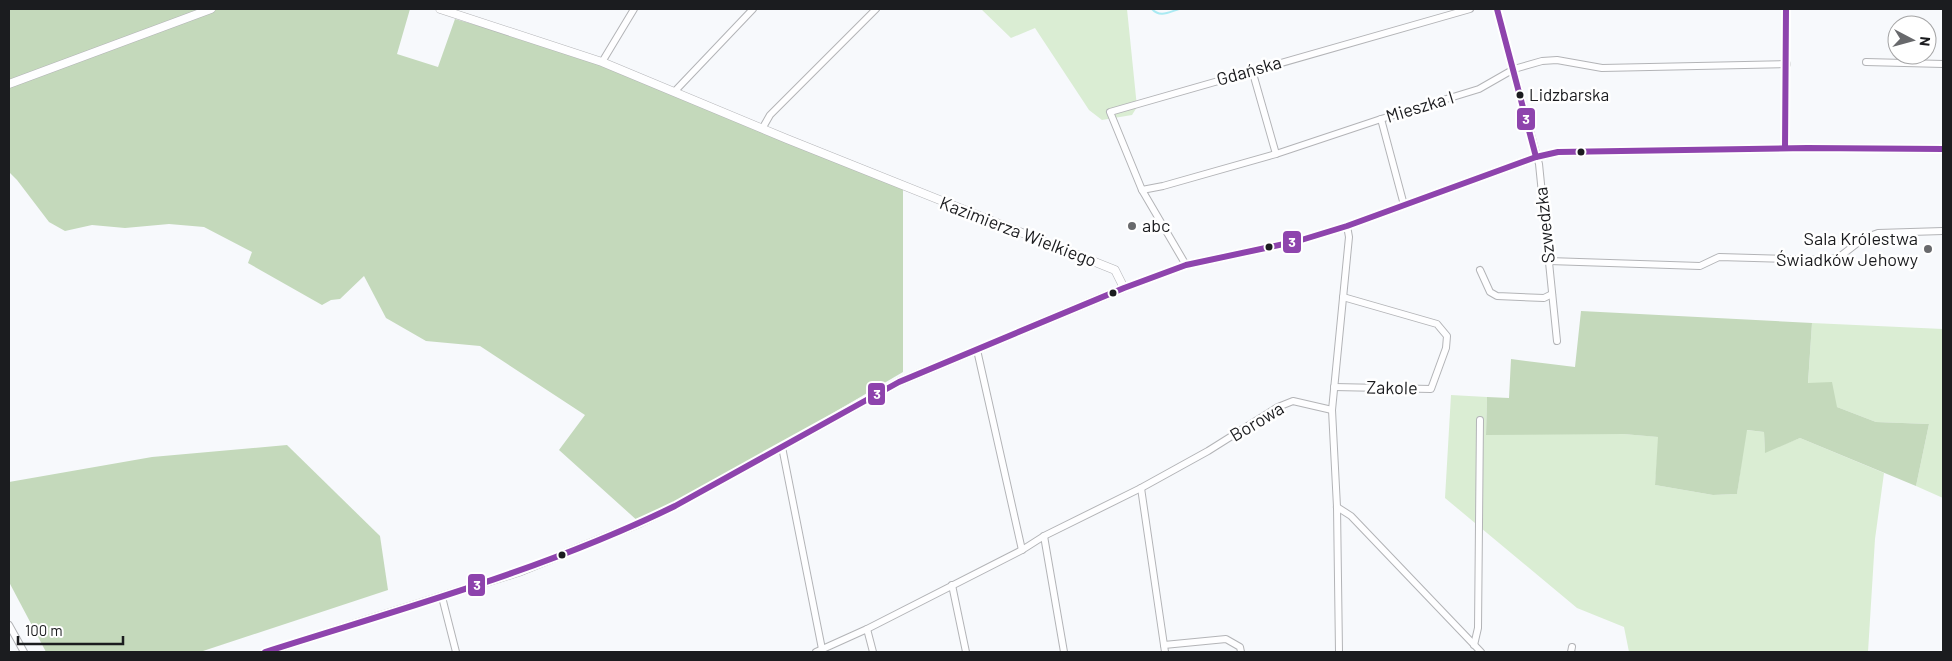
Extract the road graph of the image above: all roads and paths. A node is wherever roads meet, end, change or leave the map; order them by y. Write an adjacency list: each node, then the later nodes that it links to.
1 (211, 9): 15 (street)
2 (440, 9): 9 (street, Kazimierza Wielkiego)
3 (634, 9): 9 (street)
4 (754, 9): 16 (street)
5 (876, 9): 18 (street)
6 (1470, 9): 14 (street, Gdańska)
7 (1497, 9): 13 (street)
8 (1786, 9): 11 (street)
9 (602, 62): 16 (street, Kazimierza Wielkiego)
10 (1866, 62): 12 (street)
11 (1787, 64): 13 (street, Mieszka I); 19 (street)
12 (1943, 64)
13 (1514, 69): 17 (street, Mieszka I); 22 (street)
14 (1252, 70): 21 (street); 23 (street, Gdańska)
15 (9, 84)
16 (675, 91): 18 (street, Kazimierza Wielkiego)
17 (1381, 119): 21 (street, Mieszka I); 24 (street)
18 (762, 129): 30 (street, Kazimierza Wielkiego)
19 (1785, 148): 20 (street); 22 (street)
20 (1943, 149)
21 (1276, 154): 23 (street, Mieszka I)
22 (1536, 157): 24 (street); 27 (street, Szwedzka)
23 (1142, 190): 28 (street)
24 (1404, 204): 25 (street)
25 (1347, 226): 28 (street); 32 (street)
26 (1943, 231): 27 (street)
27 (1549, 261): 31 (street, Szwedzka)
28 (1186, 265): 30 (street)
29 (1480, 270): 31 (street)
30 (1124, 288): 34 (street)
31 (1552, 294): 33 (street, Szwedzka)
32 (1343, 297): 35 (street); 35 (street, Zakole)
33 (1557, 341)
34 (976, 350): 38 (street); 42 (street)
35 (1334, 387): 36 (street)
36 (1332, 410): 39 (street, Borowa); 40 (street)
37 (1480, 420): 47 (street)
38 (782, 447): 44 (street); 49 (street)
39 (1141, 488): 41 (street, Borowa); 48 (street)
40 (1337, 508): 47 (street); 57 (street)
41 (1044, 536): 42 (street, Borowa); 55 (street)
42 (1022, 550): 43 (street, Borowa)
43 (952, 585): 46 (street, Borowa); 54 (street)
44 (442, 597): 51 (street); 52 (street)
45 (9, 625): 50 (street)
46 (867, 629): 49 (street, Borowa); 53 (street)
47 (1474, 644): 58 (street)
48 (1165, 649): 56 (street)
49 (819, 651)
50 (24, 652)
51 (265, 652)
52 (456, 652)
53 (873, 652)
54 (966, 652)
55 (1064, 652)
56 (1241, 652)
57 (1339, 652)
58 (1482, 652)

